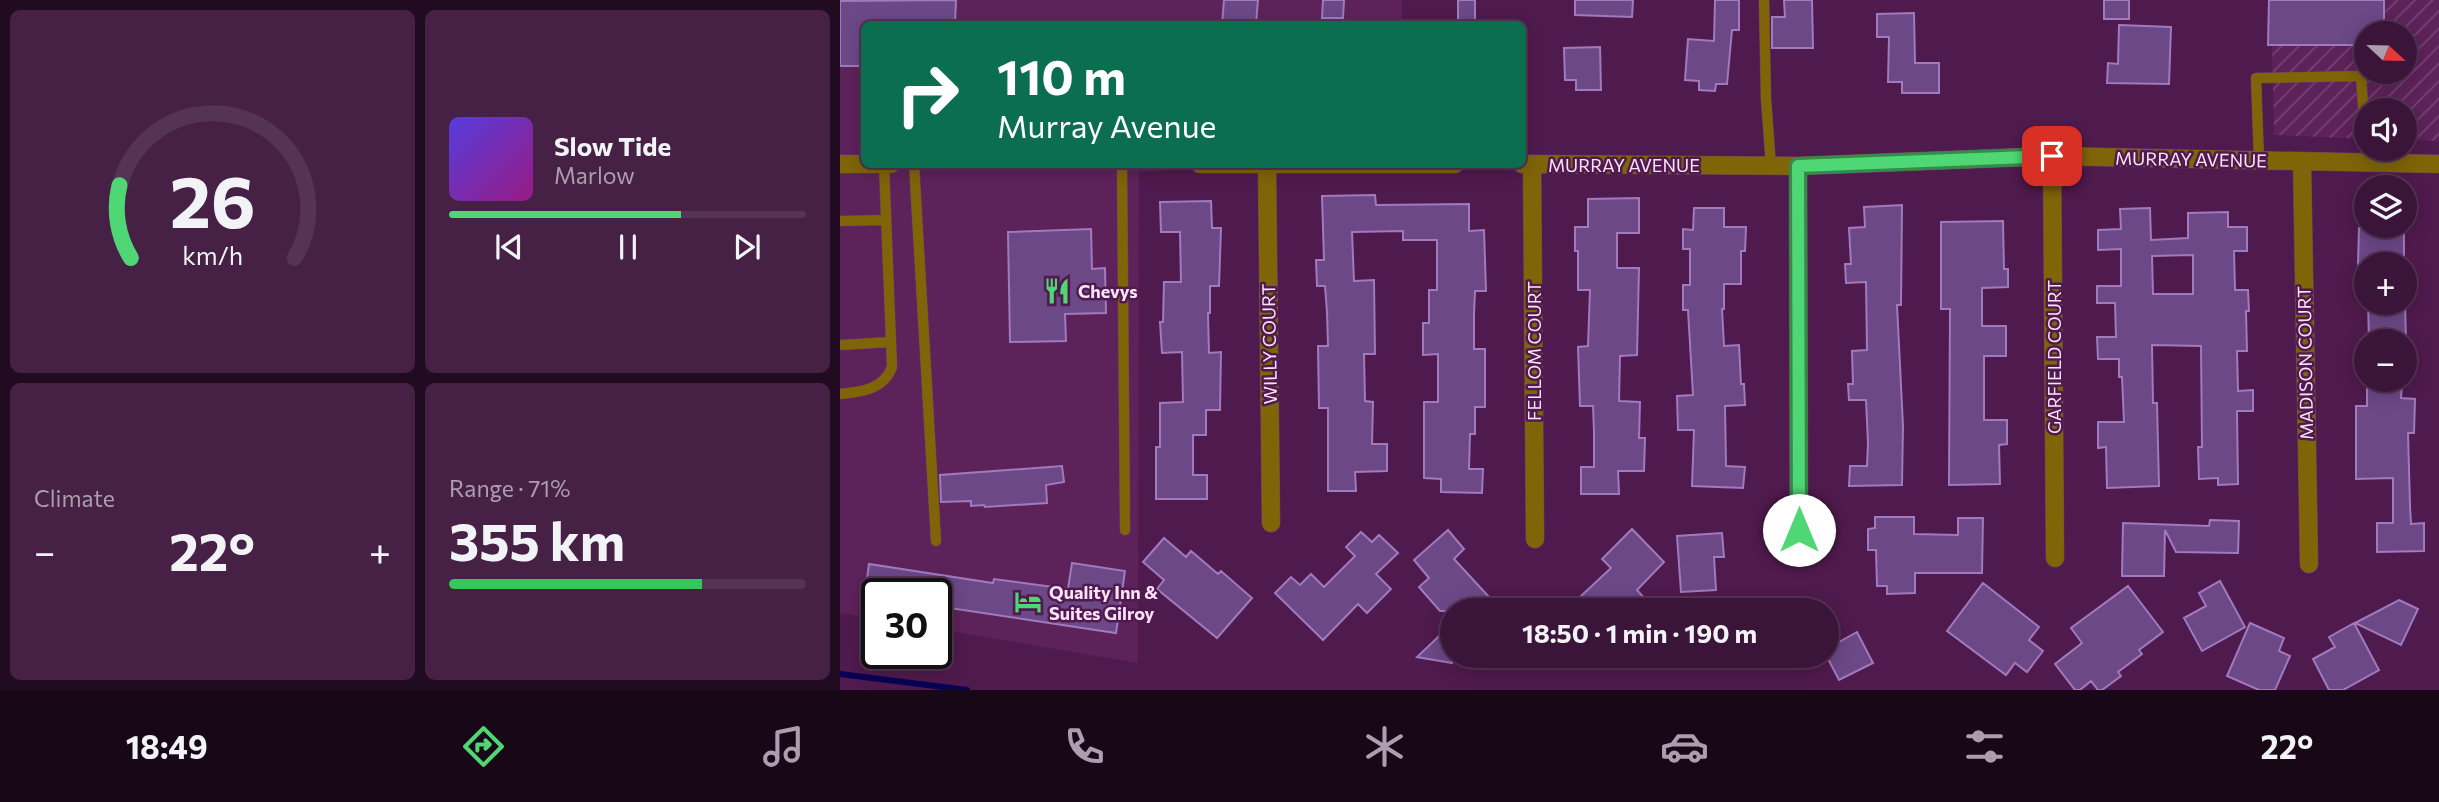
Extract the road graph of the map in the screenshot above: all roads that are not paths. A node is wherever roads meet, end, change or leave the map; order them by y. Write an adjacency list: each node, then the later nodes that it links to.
1 (1764, 0): 10 (lane)
2 (2052, 156): 3 (street, MURRAY AVENUE); 11 (street, MURRAY AVENUE); 26 (street, GARFIELD COURT)
3 (2259, 161): 4 (street, MURRAY AVENUE); 5 (lane)
4 (2302, 161): 5 (street, MURRAY AVENUE); 27 (street, MADISON COURT)
5 (2367, 163): 9 (street, MURRAY AVENUE)
6 (840, 164): 7 (street)
7 (861, 164)
8 (1527, 164): 10 (street, MURRAY AVENUE); 23 (street, FELLOM COURT)
9 (2439, 164)
10 (1771, 166): 11 (street, MURRAY AVENUE)
11 (1798, 166): 25 (street)
12 (884, 168): 16 (lane)
13 (914, 168): 24 (lane)
14 (1122, 168): 22 (lane)
15 (1267, 168): 21 (street, WILLY COURT)
16 (886, 220): 17 (lane); 18 (lane)
17 (840, 221)
18 (891, 342): 19 (lane); 20 (lane)
19 (840, 345)
20 (840, 394)
21 (1271, 523)
22 (1125, 530)
23 (1535, 539)
24 (936, 541)
25 (1799, 558)
26 (2055, 558)
27 (2309, 564)

